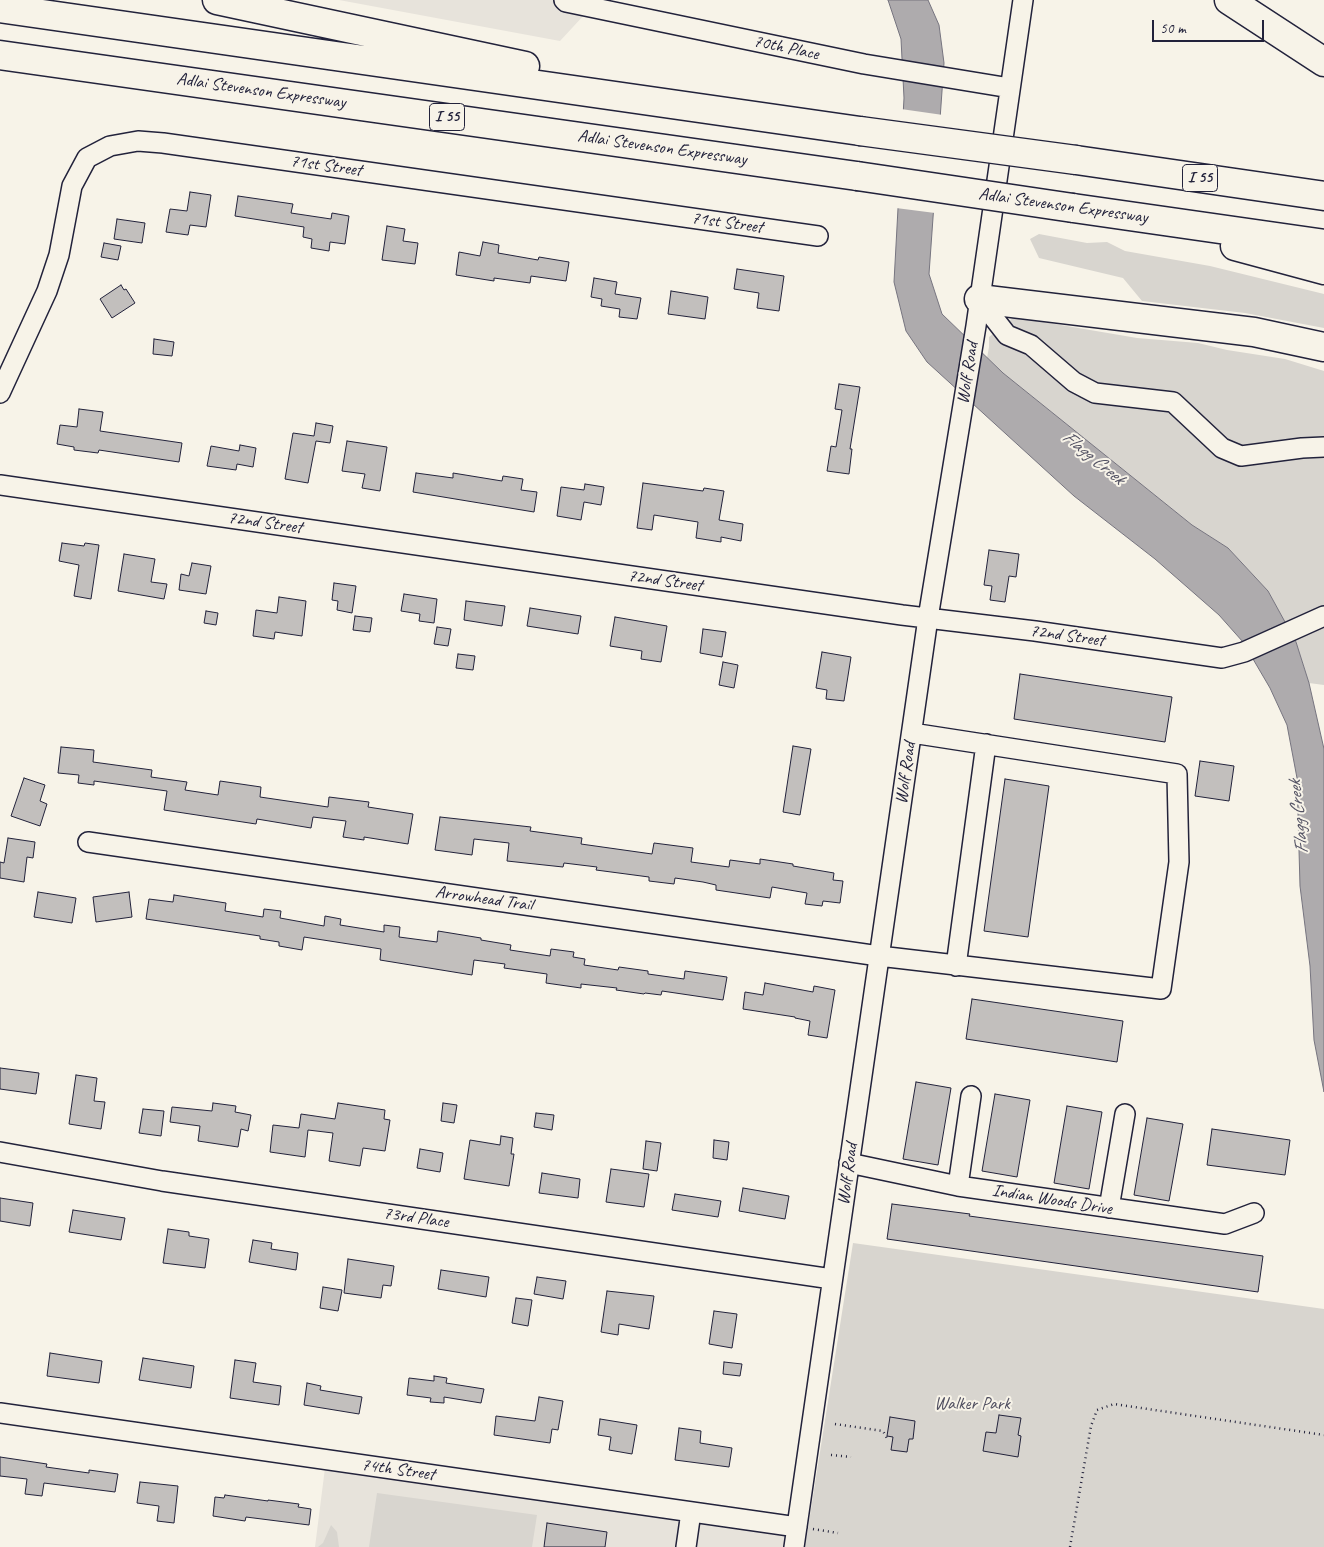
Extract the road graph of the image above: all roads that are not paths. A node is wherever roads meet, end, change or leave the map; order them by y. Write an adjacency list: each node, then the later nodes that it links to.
1 (217, 0): 9 (highway)
2 (564, 0): 8 (street, 70th Place)
3 (1023, 0): 8 (street, Wolf Road)
4 (1229, 0): 7 (highway)
5 (0, 8): 9 (highway, I 55)
6 (0, 55): 11 (highway, Adlai Stevenson Expressway / I 55, bridge)
7 (1324, 62)
8 (1010, 88): 15 (street, Wolf Road)
9 (816, 125): 10 (highway, I 55, bridge)
10 (1324, 196)
11 (1115, 214): 13 (highway, Adlai Stevenson Expressway / I 55); 14 (highway)
12 (818, 236): 17 (street, 71st Street)
13 (1324, 244)
14 (1324, 270)
15 (980, 298): 16 (highway); 18 (street); 20 (street, Wolf Road)
16 (1324, 347)
17 (0, 393)
18 (1324, 447)
19 (0, 485): 20 (street, 72nd Street)
20 (928, 618): 21 (street, 72nd Street); 22 (street, Wolf Road)
21 (1318, 619)
22 (912, 732): 23 (street); 25 (street, Wolf Road)
23 (986, 744): 26 (street); 26 (street, Arrowhead Trail)
24 (88, 842): 25 (street, Arrowhead Trail)
25 (879, 956): 26 (street, Arrowhead Trail); 30 (street, Wolf Road)
26 (956, 966)
27 (972, 1096): 31 (street)
28 (1125, 1114): 32 (street)
29 (0, 1152): 34 (street, 73rd Place)
30 (849, 1163): 31 (street, Indian Woods Drive); 34 (street, Wolf Road)
31 (958, 1186): 32 (street, Indian Woods Drive)
32 (1109, 1208): 33 (street, Indian Woods Drive)
33 (1254, 1213)
34 (832, 1279): 37 (street, Wolf Road)
35 (0, 1413): 36 (street, 74th Street)
36 (691, 1512): 37 (street, 74th Street); 38 (street)
37 (797, 1527): 39 (street, Wolf Road)
38 (686, 1547)
39 (794, 1547)

